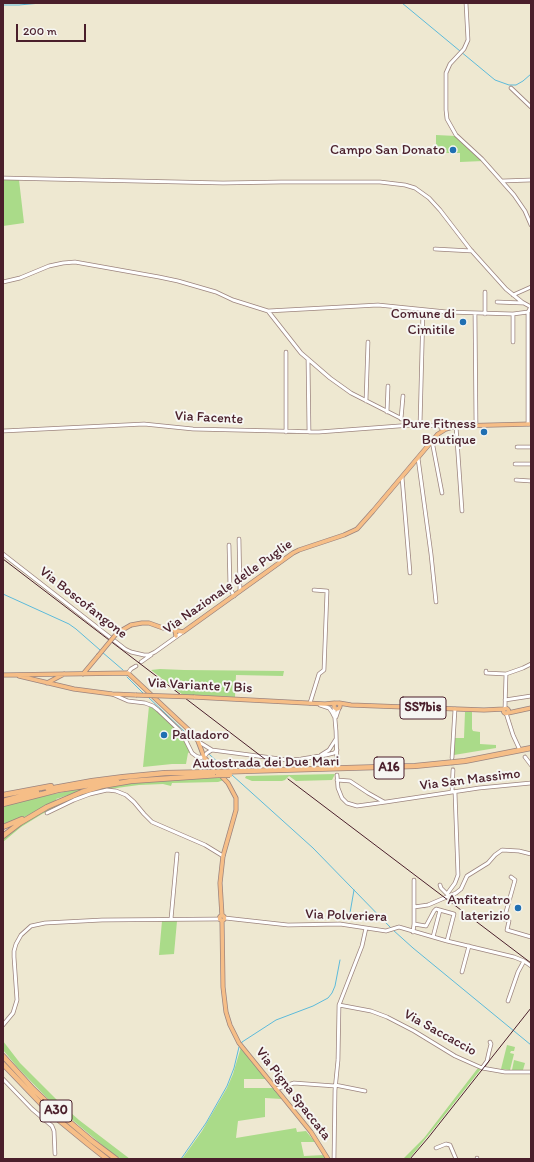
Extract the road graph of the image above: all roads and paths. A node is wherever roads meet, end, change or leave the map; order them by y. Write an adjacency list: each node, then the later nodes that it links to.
1 (466, 3): 6 (street)
2 (511, 88): 3 (street)
3 (531, 107)
4 (3, 178): 9 (street)
5 (531, 180): 6 (street)
6 (502, 181): 7 (street)
7 (531, 225)
8 (435, 249): 9 (street)
9 (471, 250): 13 (street)
10 (3, 282): 17 (street)
11 (531, 287): 13 (street)
12 (485, 292): 21 (street)
13 (513, 295): 15 (street)
14 (497, 302): 15 (street)
15 (523, 303): 16 (street)
16 (531, 307): 19 (street)
17 (268, 310): 18 (street); 26 (street)
18 (423, 310): 20 (street); 35 (street)
19 (528, 312): 22 (street); 27 (street)
20 (476, 314): 21 (street); 36 (street)
21 (485, 314): 22 (street)
22 (513, 314): 24 (street)
23 (368, 342): 30 (street)
24 (513, 342)
25 (286, 352): 41 (street)
26 (308, 359): 30 (street); 42 (street)
27 (530, 360): 33 (street)
28 (388, 386): 31 (street)
29 (403, 396): 32 (street)
30 (366, 401): 31 (street)
31 (387, 412): 32 (street)
32 (401, 419): 34 (street)
33 (529, 424): 36 (main road, Via Nazionale delle Puglie)
34 (414, 425): 35 (street, Via Facente); 42 (street, Via Facente)
35 (420, 425): 39 (street, Via Facente)
36 (476, 425): 37 (main road, Via Nazionale delle Puglie)
37 (456, 426): 38 (main road, Via Nazionale delle Puglie); 53 (street)
38 (449, 428): 39 (main road, Via Nazionale delle Puglie); 39 (street, Via Facente)
39 (441, 429): 43 (main road, Via Nazionale delle Puglie)
40 (3, 431): 41 (street, Via Facente)
41 (286, 432): 42 (street, Via Facente)
42 (309, 432)
43 (432, 441): 46 (main road, Via Nazionale delle Puglie); 52 (street)
44 (517, 447): 45 (street)
45 (531, 447)
46 (418, 458): 49 (main road, Via Nazionale delle Puglie); 61 (street)
47 (515, 464): 48 (street)
48 (531, 464)
49 (402, 477): 57 (street); 59 (main road, Via Nazionale delle Puglie)
50 (516, 480): 51 (street)
51 (531, 480)
52 (442, 493)
53 (462, 511)
54 (239, 539): 59 (street)
55 (229, 545): 60 (street)
56 (3, 554): 66 (street, Via Boscofangone)
57 (410, 573)
58 (314, 590): 88 (street)
59 (240, 591): 60 (main road, Via Nazionale delle Puglie)
60 (234, 596): 62 (main road, Via Nazionale delle Puglie)
61 (436, 602)
62 (191, 626): 63 (main road); 64 (main road, Via Nazionale delle Puglie)
63 (173, 630): 64 (main road, Via Nazionale delle Puglie); 65 (main road); 69 (main road, Via Nazionale delle Puglie, bridge)
64 (182, 632): 65 (street, Via Nazionale delle Puglie)
65 (176, 636): 66 (street, Via Nazionale delle Puglie)
66 (155, 652): 67 (street, Via Nazionale delle Puglie)
67 (141, 662)
68 (531, 664): 78 (street)
69 (90, 665): 75 (main road); 76 (main road, Via Nazionale delle Puglie); 77 (main road)
70 (136, 666): 72 (street)
71 (486, 671): 78 (street)
72 (128, 673): 77 (main road); 94 (main road)
73 (41, 674): 74 (main road); 80 (main road); 82 (main road)
74 (65, 674): 75 (main road); 81 (main road)
75 (74, 674): 76 (main road)
76 (83, 674): 77 (main road)
77 (95, 674)
78 (506, 674): 87 (street)
79 (3, 675): 80 (main road, SS7bis)
80 (14, 675): 82 (main road, SS7bis)
81 (61, 676): 83 (main road); 84 (main road)
82 (40, 681): 83 (main road, SS7bis)
83 (47, 683): 84 (main road, SS7bis)
84 (65, 687): 85 (main road, Via Variante 7 Bis / SS7bis)
85 (112, 694): 88 (main road, Via Variante 7 Bis / SS7bis, bridge); 96 (street)
86 (531, 696): 87 (street)
87 (505, 700): 92 (street)
88 (312, 703): 89 (main road, Via Variante 7 Bis / SS7bis); 93 (street)
89 (337, 706): 91 (main road, Via Variante 7 Bis / SS7bis); 93 (street)
90 (531, 708): 92 (main road, Via Variante 7 Bis / SS7bis)
91 (455, 709): 92 (main road, Via Variante 7 Bis / SS7bis); 108 (street)
92 (506, 711): 98 (street)
93 (336, 725): 95 (street)
94 (189, 734): 96 (street); 97 (main road)
95 (336, 738): 101 (street); 102 (street)
96 (185, 739): 106 (street)
97 (198, 741): 100 (street); 106 (main road)
98 (519, 748)
99 (531, 748): 114 (highway, Autostrada dei Due Mari / A16)
100 (212, 750): 105 (street); 106 (street)
101 (329, 750): 102 (street); 105 (street)
102 (337, 750): 104 (street); 109 (street)
103 (531, 752): 114 (highway, Autostrada dei Due Mari / A16)
104 (329, 754): 105 (street); 109 (street)
105 (320, 756)
106 (202, 757): 130 (main road, Via Pigna Spaccata)
107 (525, 757): 110 (street)
108 (452, 758)
109 (336, 762): 111 (street)
110 (531, 765)
111 (336, 767)
112 (453, 770): 119 (street)
113 (217, 773): 114 (highway, Autostrada dei Due Mari / A16, bridge); 117 (highway, Autostrada dei Due Mari / A16); 123 (highway, Autostrada dei Due Mari / A16); 124 (highway)
114 (245, 773)
115 (337, 775): 116 (street, Via San Massimo)
116 (337, 780): 122 (street); 122 (street, Via San Massimo)
117 (92, 781): 120 (highway); 121 (highway, Autostrada dei Due Mari / A16)
118 (531, 783): 119 (street, Via San Massimo)
119 (453, 792): 122 (street, Via San Massimo); 131 (street)
120 (3, 795)
121 (3, 801)
122 (386, 802)
123 (3, 804)
124 (47, 807): 126 (highway); 127 (highway)
125 (46, 813): 130 (street)
126 (3, 827)
127 (3, 836)
128 (177, 854): 138 (street)
129 (531, 854): 131 (street)
130 (223, 856): 137 (main road, Via Pigna Spaccata)
131 (463, 875): 134 (street); 135 (street)
132 (511, 877): 142 (street)
133 (414, 880): 135 (street)
134 (440, 885)
135 (414, 907): 139 (street)
136 (440, 910): 139 (street); 143 (street); 144 (street)
137 (222, 918): 138 (street, Via Polveriera); 140 (street, Via Polveriera); 159 (main road, Via Pigna Spaccata)
138 (171, 919): 151 (street, Via Polveriera)
139 (414, 924): 141 (street)
140 (366, 928): 141 (street, Via Polveriera); 150 (street)
141 (413, 932): 143 (street, Via Polveriera)
142 (531, 937)
143 (433, 938): 144 (street, Via Polveriera)
144 (447, 941): 145 (street, Via Polveriera)
145 (469, 946): 146 (street, Via Polveriera); 148 (street)
146 (524, 961): 147 (street, Via Polveriera); 149 (street)
147 (531, 966)
148 (462, 972)
149 (508, 1001)
150 (339, 1005): 155 (street, Via Saccaccio); 158 (street)
151 (3, 1025)
152 (490, 1042): 155 (street)
153 (3, 1056): 164 (highway, A30)
154 (3, 1064): 163 (highway, A30)
155 (482, 1068): 156 (street, Via Saccaccio)
156 (531, 1072)
157 (3, 1079): 162 (street)
158 (335, 1085): 159 (street); 160 (street); 166 (street)
159 (276, 1089): 165 (main road, Via Pigna Spaccata)
160 (365, 1091)
161 (436, 1148): 167 (street)
162 (54, 1154)
163 (107, 1159)
164 (116, 1159)
165 (328, 1159)
166 (334, 1159)
167 (456, 1159)

